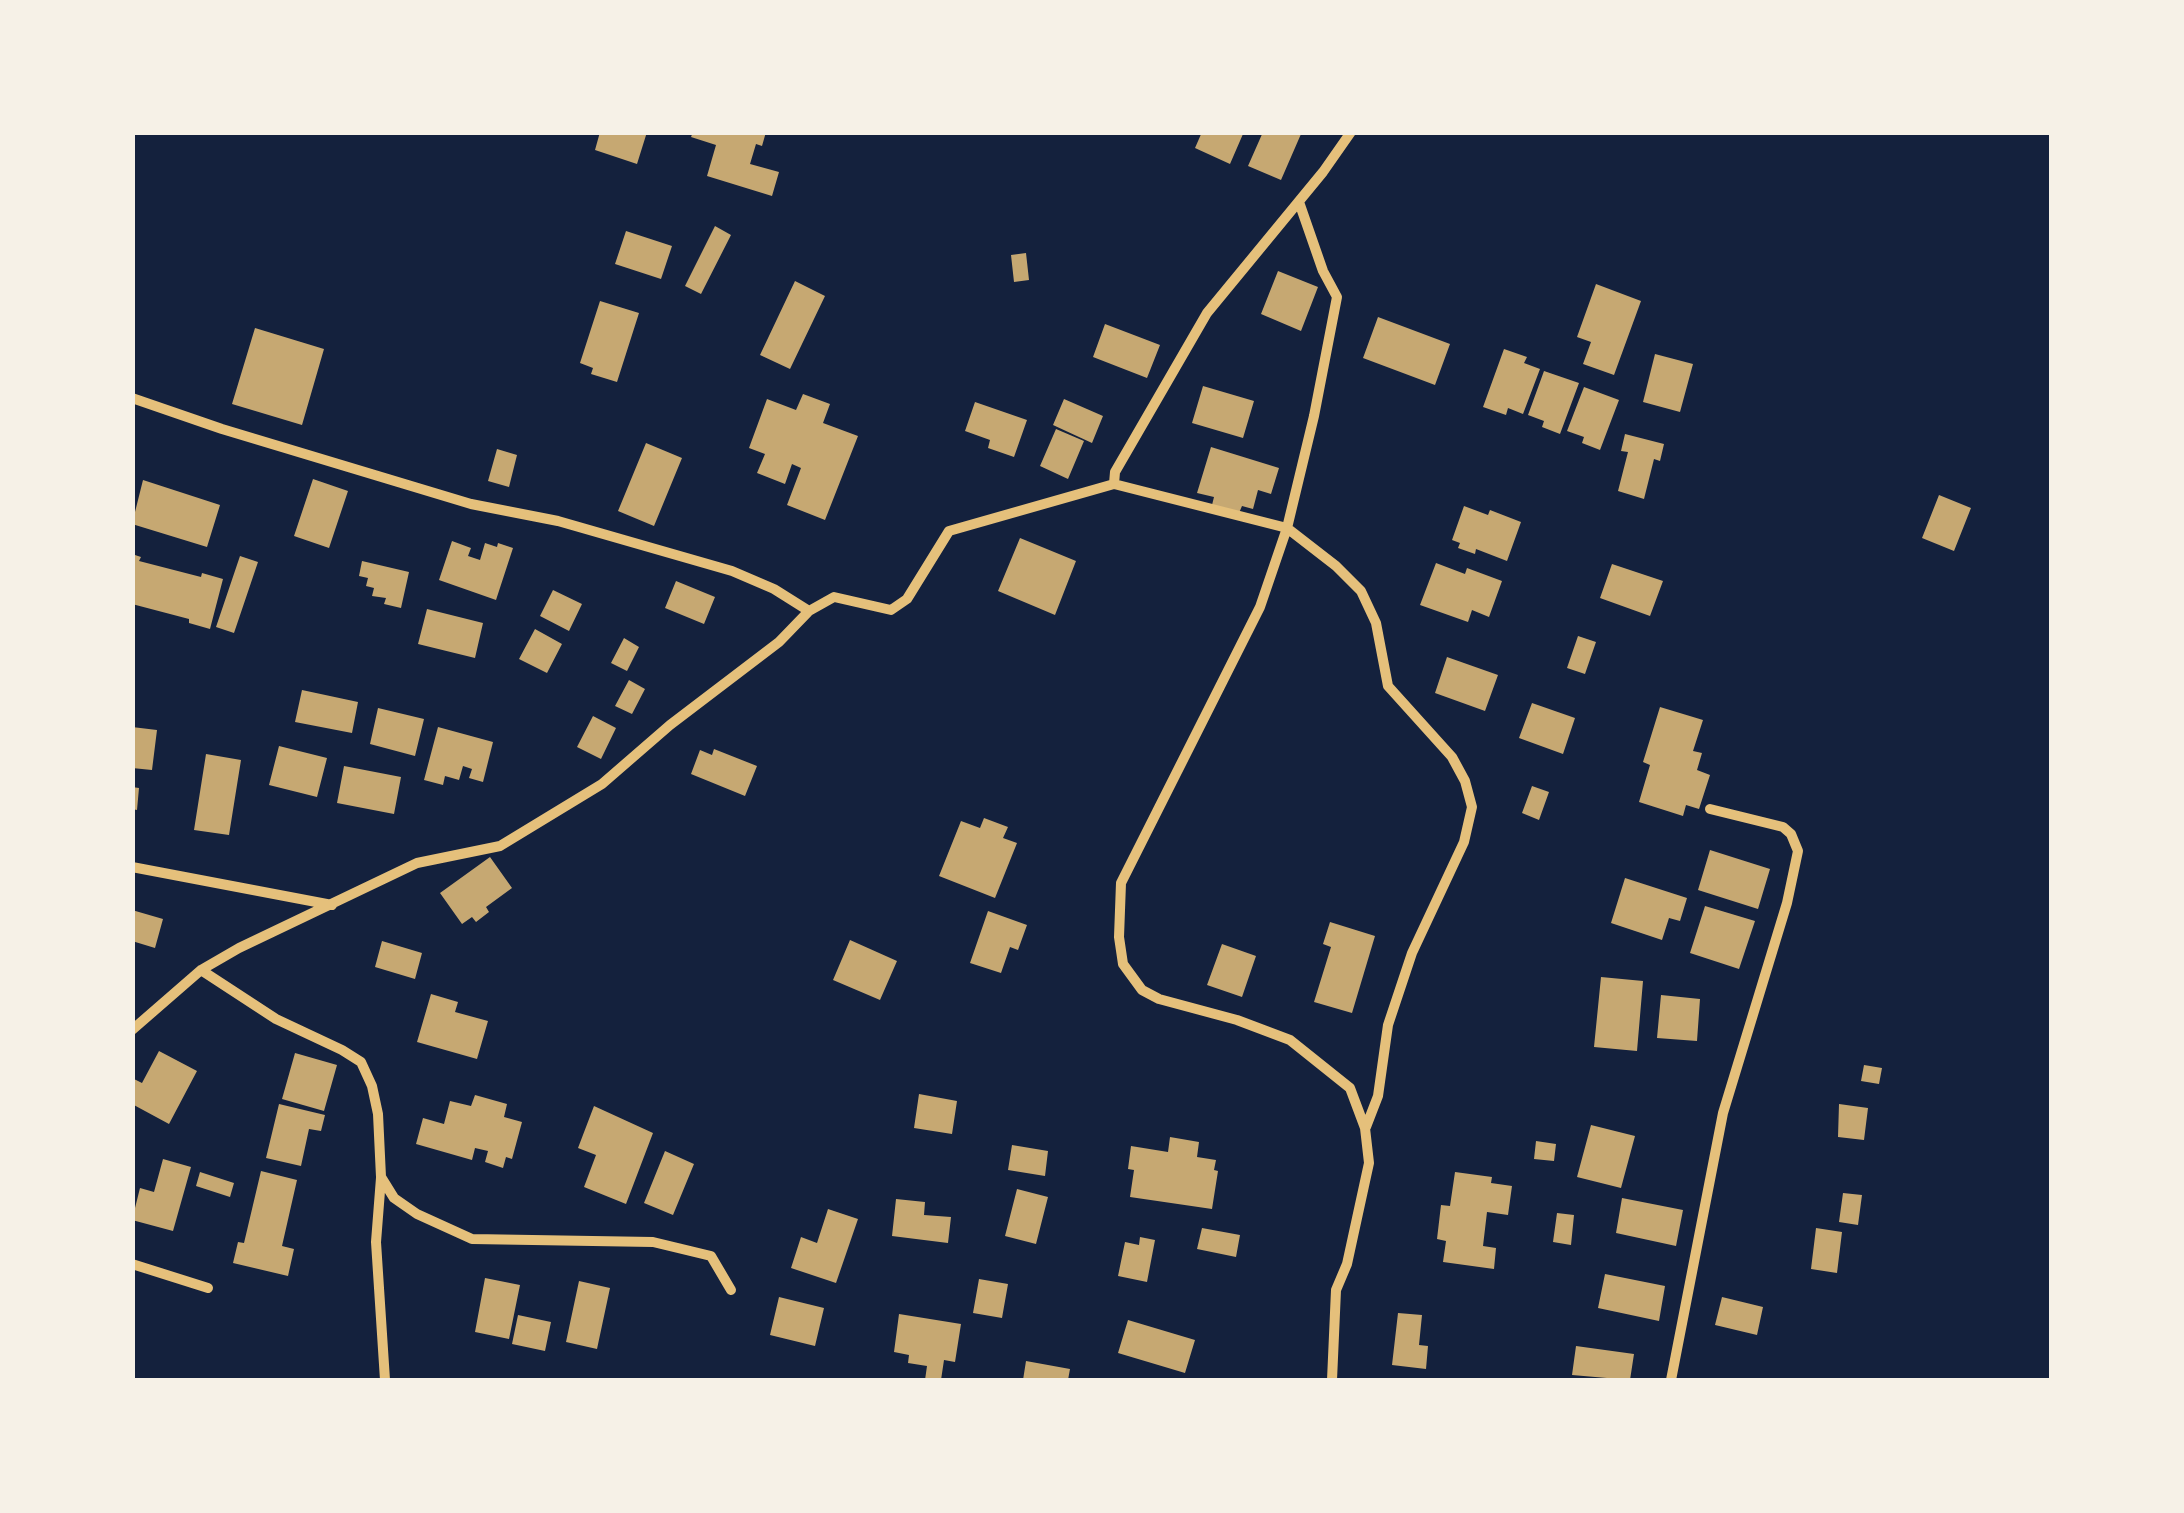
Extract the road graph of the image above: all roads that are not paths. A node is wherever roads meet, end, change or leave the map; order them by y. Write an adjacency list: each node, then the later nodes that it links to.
1 (1351, 132): 2 (street)
2 (1298, 202): 4 (street); 5 (street)
3 (132, 398): 6 (street)
4 (1114, 484): 5 (street); 6 (street)
5 (1287, 528): 12 (street); 12 (street)
6 (809, 611): 9 (street)
7 (1710, 809): 19 (street)
8 (132, 866): 9 (street)
9 (332, 905): 10 (street)
10 (201, 970): 11 (street); 13 (street)
11 (132, 1030)
12 (1366, 1128): 18 (street)
13 (381, 1176): 16 (street); 17 (street)
14 (132, 1264): 15 (street)
15 (208, 1288)
16 (731, 1290)
17 (384, 1380)
18 (1332, 1380)
19 (1671, 1380)

